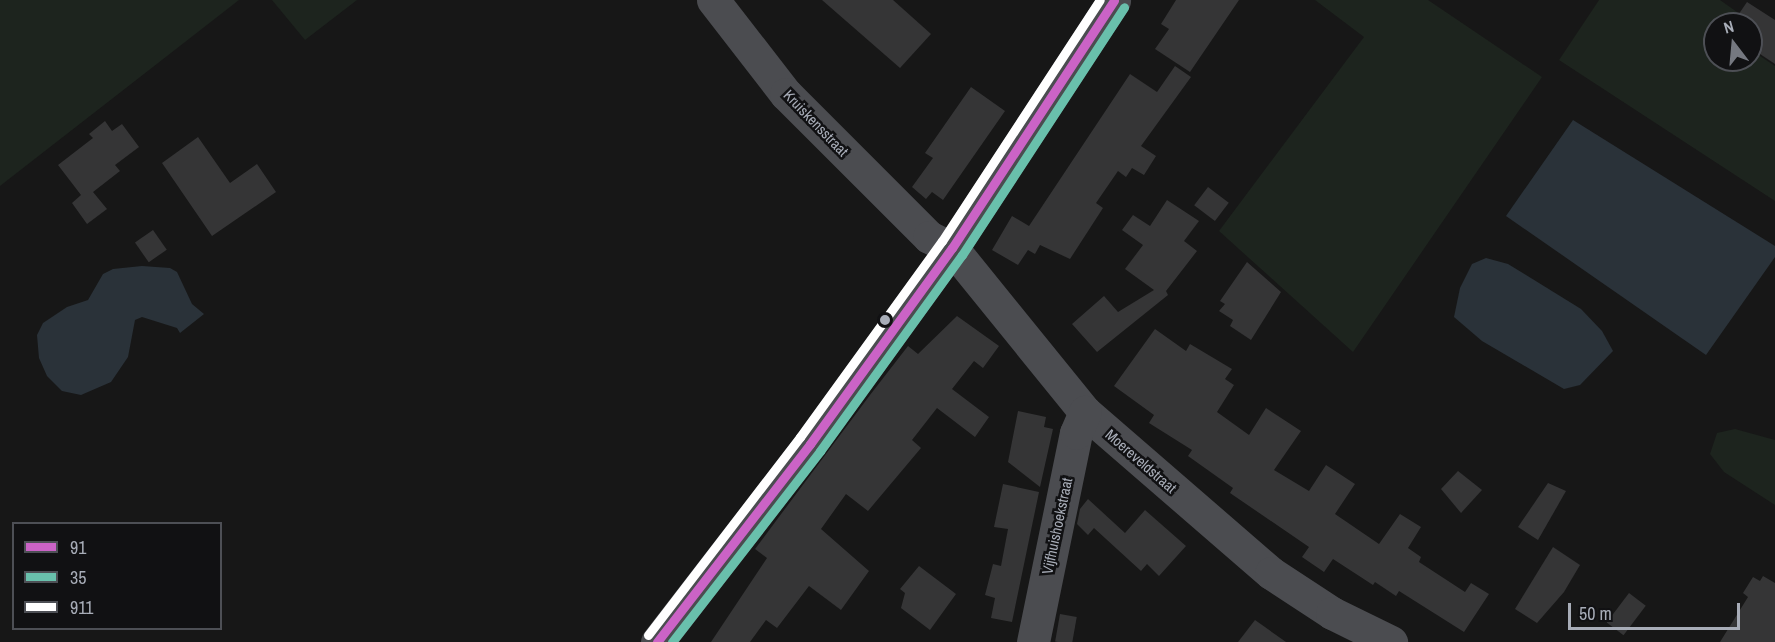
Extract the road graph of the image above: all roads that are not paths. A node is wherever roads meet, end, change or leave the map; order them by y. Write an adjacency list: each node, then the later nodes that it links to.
1 (713, 0): 3 (street, Kruiskensstraat)
2 (1114, 0): 3 (street)
3 (941, 243): 4 (street, Moereveldstraat); 5 (street)
4 (1085, 412): 6 (street, Vijfhuishoekstraat); 7 (street, Moereveldstraat)
5 (657, 642)
6 (1033, 642)
7 (1391, 642)

